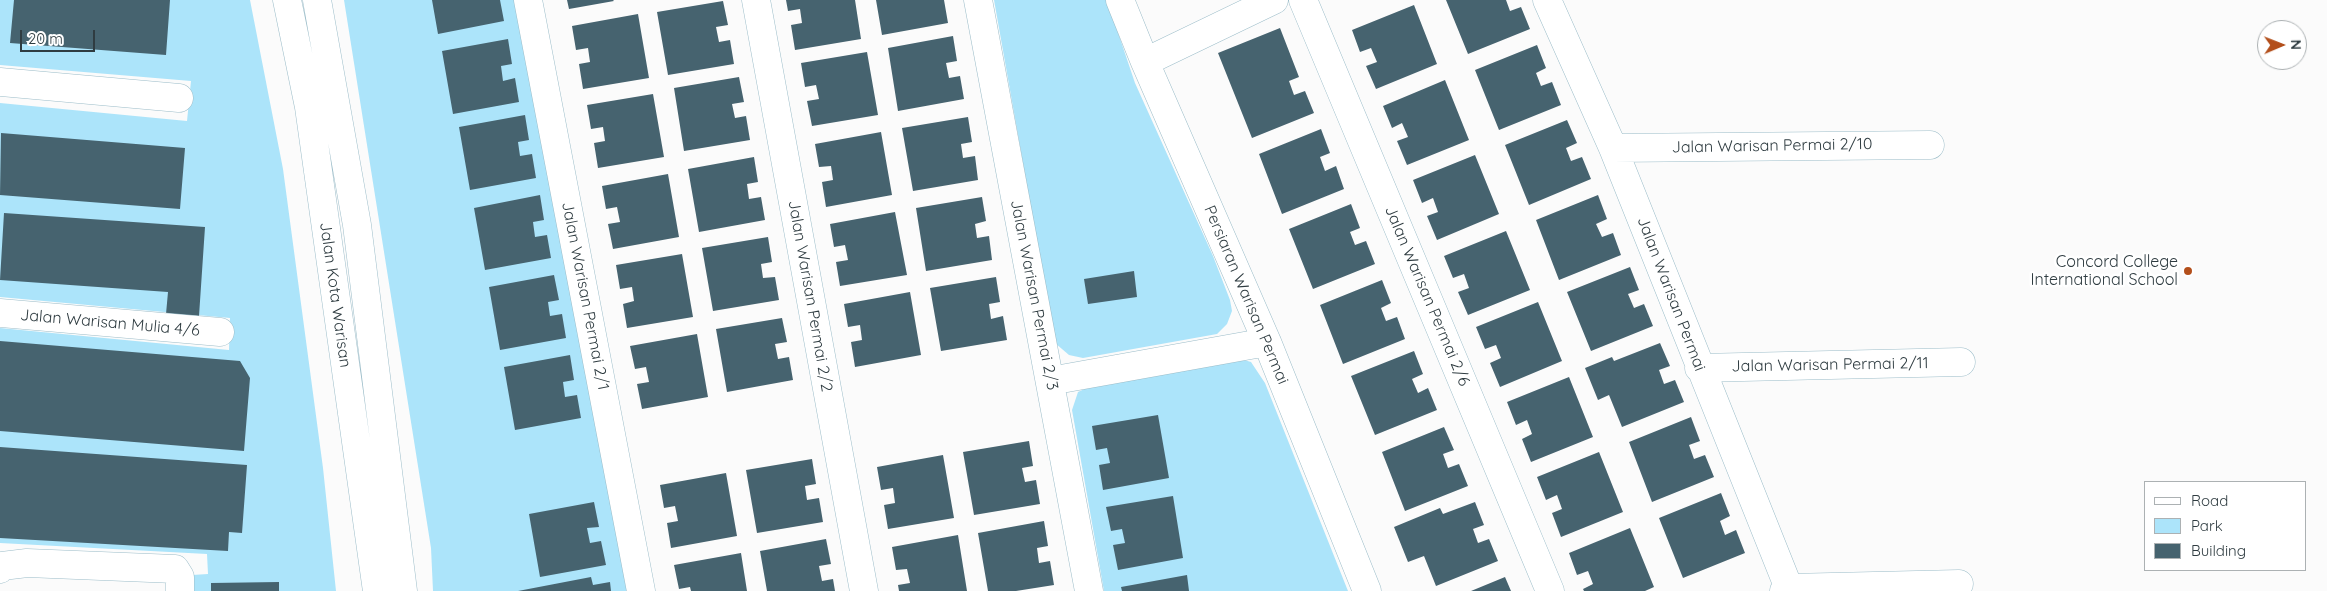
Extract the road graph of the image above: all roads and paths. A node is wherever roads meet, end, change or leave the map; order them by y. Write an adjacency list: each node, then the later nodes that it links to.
1 (287, 0): 25 (street, Jalan Kota Warisan)
2 (318, 0): 26 (street, Jalan Kota Warisan)
3 (528, 0): 27 (street, Jalan Warisan Permai 2/1)
4 (756, 0): 28 (street, Jalan Warisan Permai 2/2)
5 (978, 0): 20 (street, Jalan Warisan Permai 2/3)
6 (1120, 0): 10 (street, Persiaran Warisan Permai)
7 (1274, 0): 10 (street)
8 (1303, 0): 31 (street, Jalan Warisan Permai 2/6)
9 (1547, 0): 14 (street, Jalan Warisan Permai)
10 (1145, 62): 17 (street, Persiaran Warisan Permai)
11 (0, 82): 12 (street)
12 (179, 98)
13 (1930, 145): 14 (street, Jalan Warisan Permai 2/10)
14 (1613, 148): 19 (street, Jalan Warisan Permai)
15 (0, 313): 16 (street, Jalan Warisan Mulia 4/6)
16 (220, 332)
17 (1267, 342): 20 (street); 30 (street, Persiaran Warisan Permai)
18 (1961, 362): 19 (street, Jalan Warisan Permai 2/11)
19 (1700, 368): 23 (street, Jalan Warisan Permai)
20 (1050, 380): 29 (street, Jalan Warisan Permai 2/3)
21 (0, 569): 24 (street)
22 (1959, 584): 23 (street)
23 (1788, 590)
24 (180, 591)
25 (377, 591)
26 (403, 591)
27 (641, 591)
28 (864, 591)
29 (1089, 591)
30 (1367, 591)
31 (1550, 591)

